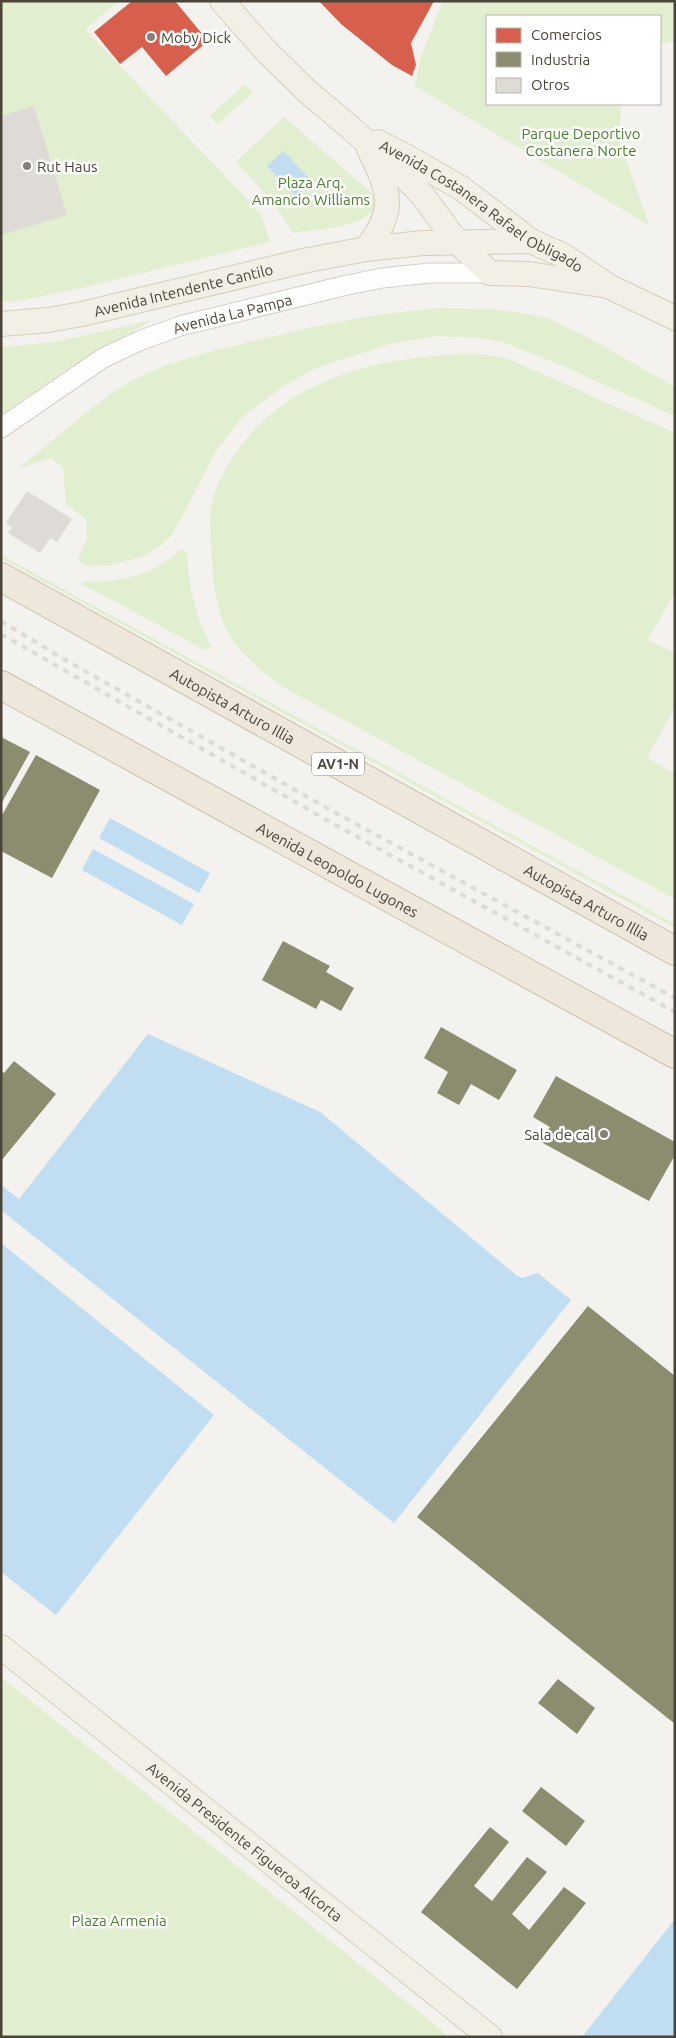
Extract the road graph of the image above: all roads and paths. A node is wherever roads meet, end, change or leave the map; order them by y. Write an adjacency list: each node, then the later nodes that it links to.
1 (222, 1): 2 (main road, Avenida Costanera Rafael Obligado)
2 (359, 135): 3 (main road, Avenida Costanera Rafael Obligado); 4 (main road, Avenida Costanera Rafael Obligado); 5 (main road)
3 (531, 241): 4 (main road); 7 (main road, Avenida Costanera Rafael Obligado)
4 (457, 242): 5 (main road); 6 (main road, Avenida Costanera Rafael Obligado)
5 (366, 249): 9 (main road, Avenida Intendente Cantilo)
6 (490, 273): 7 (main road, Avenida Costanera Rafael Obligado); 10 (street, Avenida La Pampa)
7 (608, 286): 8 (main road, Avenida Costanera Rafael Obligado)
8 (675, 318)
9 (1, 324)
10 (1, 428)
11 (1, 577): 13 (highway, Autopista Arturo Illia / AV1-N)
12 (1, 685): 14 (highway, Avenida Leopoldo Lugones)
13 (675, 951)
14 (675, 1054)
15 (1, 1647): 16 (main road, Avenida Presidente Figueroa Alcorta)
16 (490, 2037)

